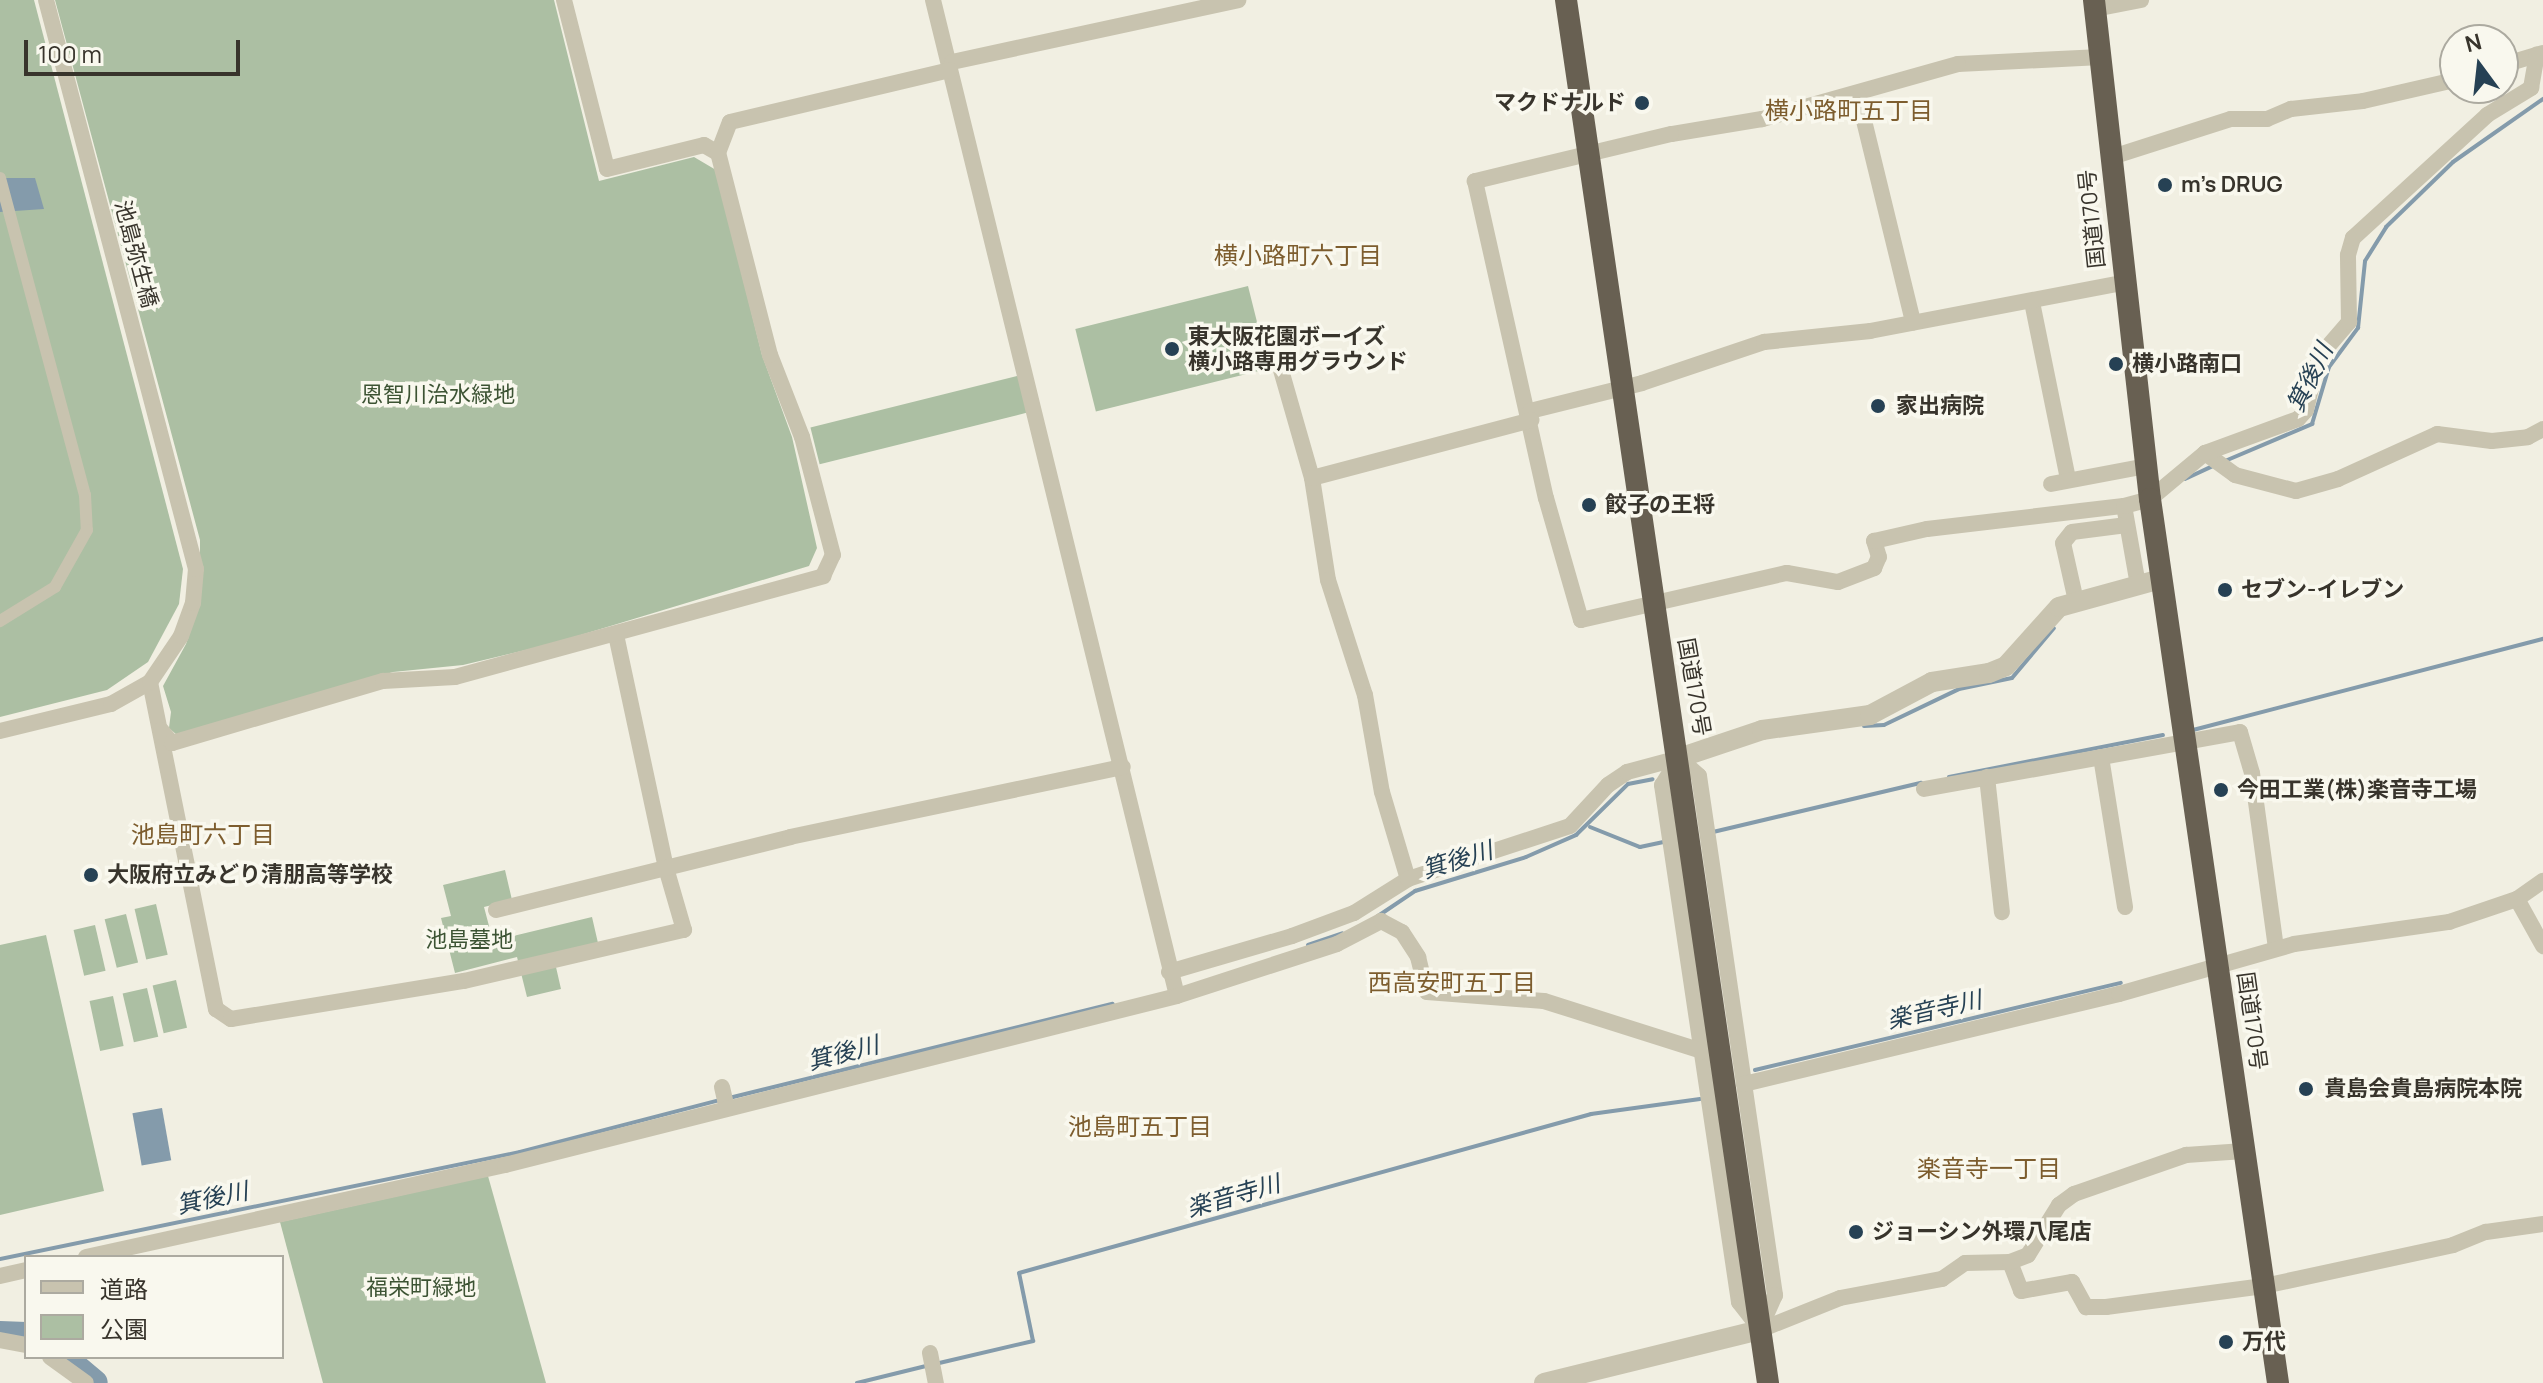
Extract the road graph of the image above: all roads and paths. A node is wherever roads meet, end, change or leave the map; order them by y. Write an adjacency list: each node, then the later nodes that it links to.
1 (46, 0): 39 (street, 池島弥生橋)
2 (564, 0): 14 (street)
3 (933, 0): 11 (street)
4 (1238, 0): 11 (street)
5 (1566, 0): 15 (highway, 国道170号)
6 (2141, 0): 7 (street)
7 (2095, 4): 9 (highway, 国道170号)
8 (2540, 54): 10 (street); 25 (street)
9 (2101, 57): 13 (street); 16 (highway, 国道170号)
10 (2519, 60)
11 (951, 66): 14 (street); 45 (street)
12 (2439, 84): 16 (street)
13 (1858, 96): 15 (street); 20 (street)
14 (718, 153): 38 (street)
15 (1588, 157): 22 (highway, 国道170号); 23 (street)
16 (2112, 157): 18 (highway, 国道170号)
17 (0, 178): 37 (street)
18 (2126, 282): 19 (street); 26 (highway, 国道170号)
19 (2032, 302): 20 (street); 28 (street)
20 (1913, 322): 22 (street)
21 (1281, 370): 27 (street)
22 (1621, 389): 23 (street); 36 (highway, 国道170号)
23 (1531, 415): 27 (street); 36 (street)
24 (2543, 429): 25 (street)
25 (2205, 453): 30 (street)
26 (2146, 466): 28 (street); 30 (highway, 国道170号)
27 (1312, 478): 49 (street)
28 (2068, 479): 29 (street)
29 (2051, 484)
30 (2150, 499): 31 (street); 33 (highway, 国道170号)
31 (2124, 506): 32 (street); 36 (street)
32 (2127, 525): 34 (street); 35 (street)
33 (2161, 579): 34 (street); 42 (highway, 国道170号)
34 (2138, 585): 35 (street)
35 (2076, 601): 44 (street)
36 (1654, 607): 44 (highway, 国道170号)
37 (0, 621)
38 (616, 635): 40 (street); 48 (street)
39 (150, 682): 40 (street); 41 (street)
40 (161, 730): 48 (street)
41 (0, 731)
42 (2185, 743): 43 (street); 56 (street); 57 (highway, 国道170号)
43 (2101, 757): 46 (street); 52 (street)
44 (1679, 758): 49 (street); 60 (street); 61 (street); 71 (highway, 国道170号)
45 (1123, 767): 48 (street); 58 (street)
46 (1987, 777): 47 (street); 54 (street)
47 (1924, 789)
48 (666, 868): 53 (street)
49 (1408, 879): 58 (street)
50 (2543, 881): 51 (street)
51 (2517, 899): 55 (street); 56 (street)
52 (2125, 907)
53 (496, 910)
54 (2002, 912)
55 (2543, 946)
56 (2276, 948): 57 (street)
57 (2217, 963): 61 (street); 64 (highway, 国道170号)
58 (1169, 972): 59 (street)
59 (1177, 996): 60 (street); 63 (street)
60 (1702, 1051): 71 (street)
61 (1744, 1084): 71 (street)
62 (722, 1087): 63 (street)
63 (727, 1108): 66 (street)
64 (2244, 1151): 67 (street); 70 (highway, 国道170号)
65 (2543, 1224): 70 (street)
66 (95, 1255)
67 (2010, 1262): 70 (street); 71 (street)
68 (24, 1270): 69 (street)
69 (0, 1276)
70 (2264, 1286): 80 (highway, 国道170号)
71 (1760, 1330): 78 (street); 79 (highway, 国道170号)
72 (0, 1340): 73 (street)
73 (24, 1345)
74 (930, 1353): 77 (street)
75 (53, 1359): 76 (street)
76 (86, 1383)
77 (936, 1383)
78 (1544, 1383)
79 (1768, 1383)
80 (2278, 1383)

